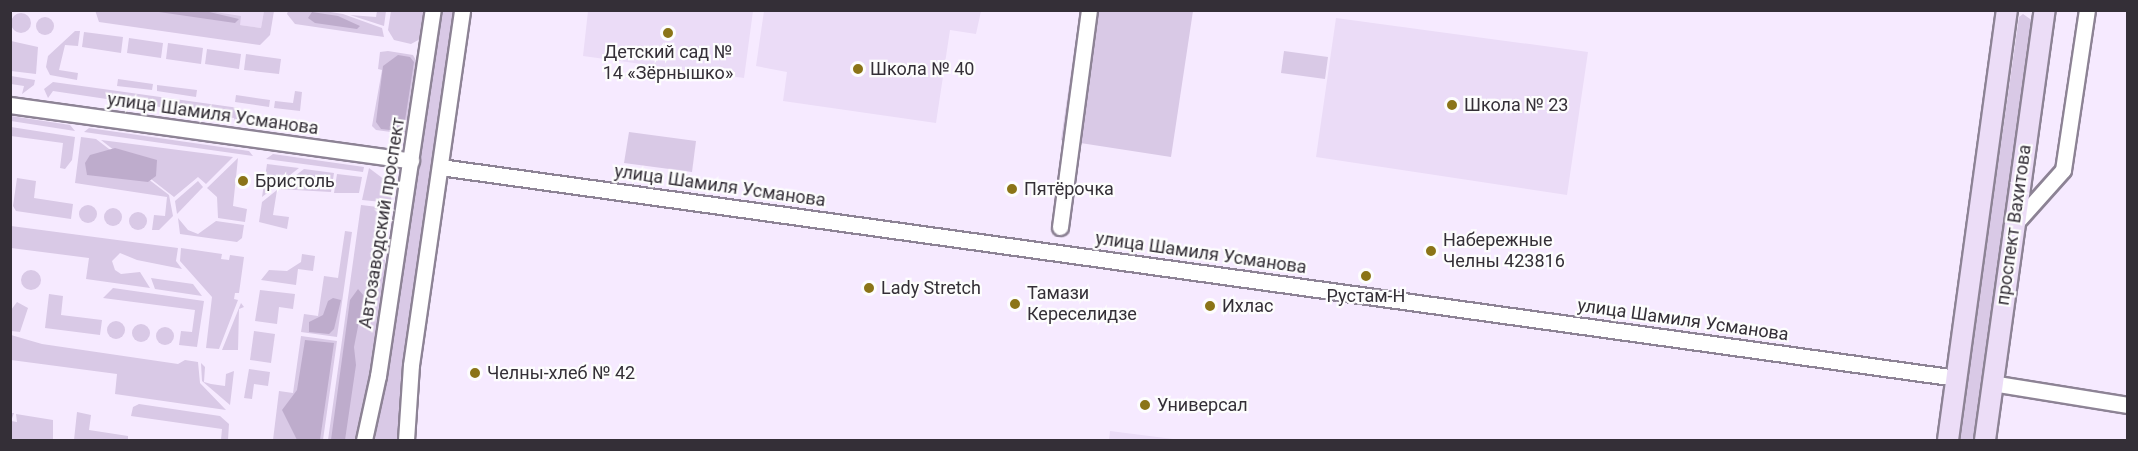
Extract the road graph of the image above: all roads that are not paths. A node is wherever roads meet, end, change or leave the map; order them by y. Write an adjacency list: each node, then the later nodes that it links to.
1 (433, 10): 8 (street, Автозаводский проспект)
2 (462, 10): 9 (street)
3 (1089, 10): 11 (street)
4 (2086, 10): 10 (street)
5 (2009, 14): 12 (main road, проспект Вахитова)
6 (2042, 15): 10 (main road, проспект Вахитова)
7 (10, 105): 8 (street, улица Шамиля Усманова)
8 (411, 161): 15 (street, Автозаводский проспект)
9 (440, 167): 12 (street, улица Шамиля Усманова); 16 (street)
10 (2013, 226): 13 (main road, проспект Вахитова)
11 (1060, 227)
12 (1957, 378): 17 (main road, проспект Вахитова)
13 (1992, 383): 14 (street); 18 (main road, проспект Вахитова)
14 (2127, 405)
15 (364, 441)
16 (406, 441)
17 (1948, 441)
18 (1985, 441)

